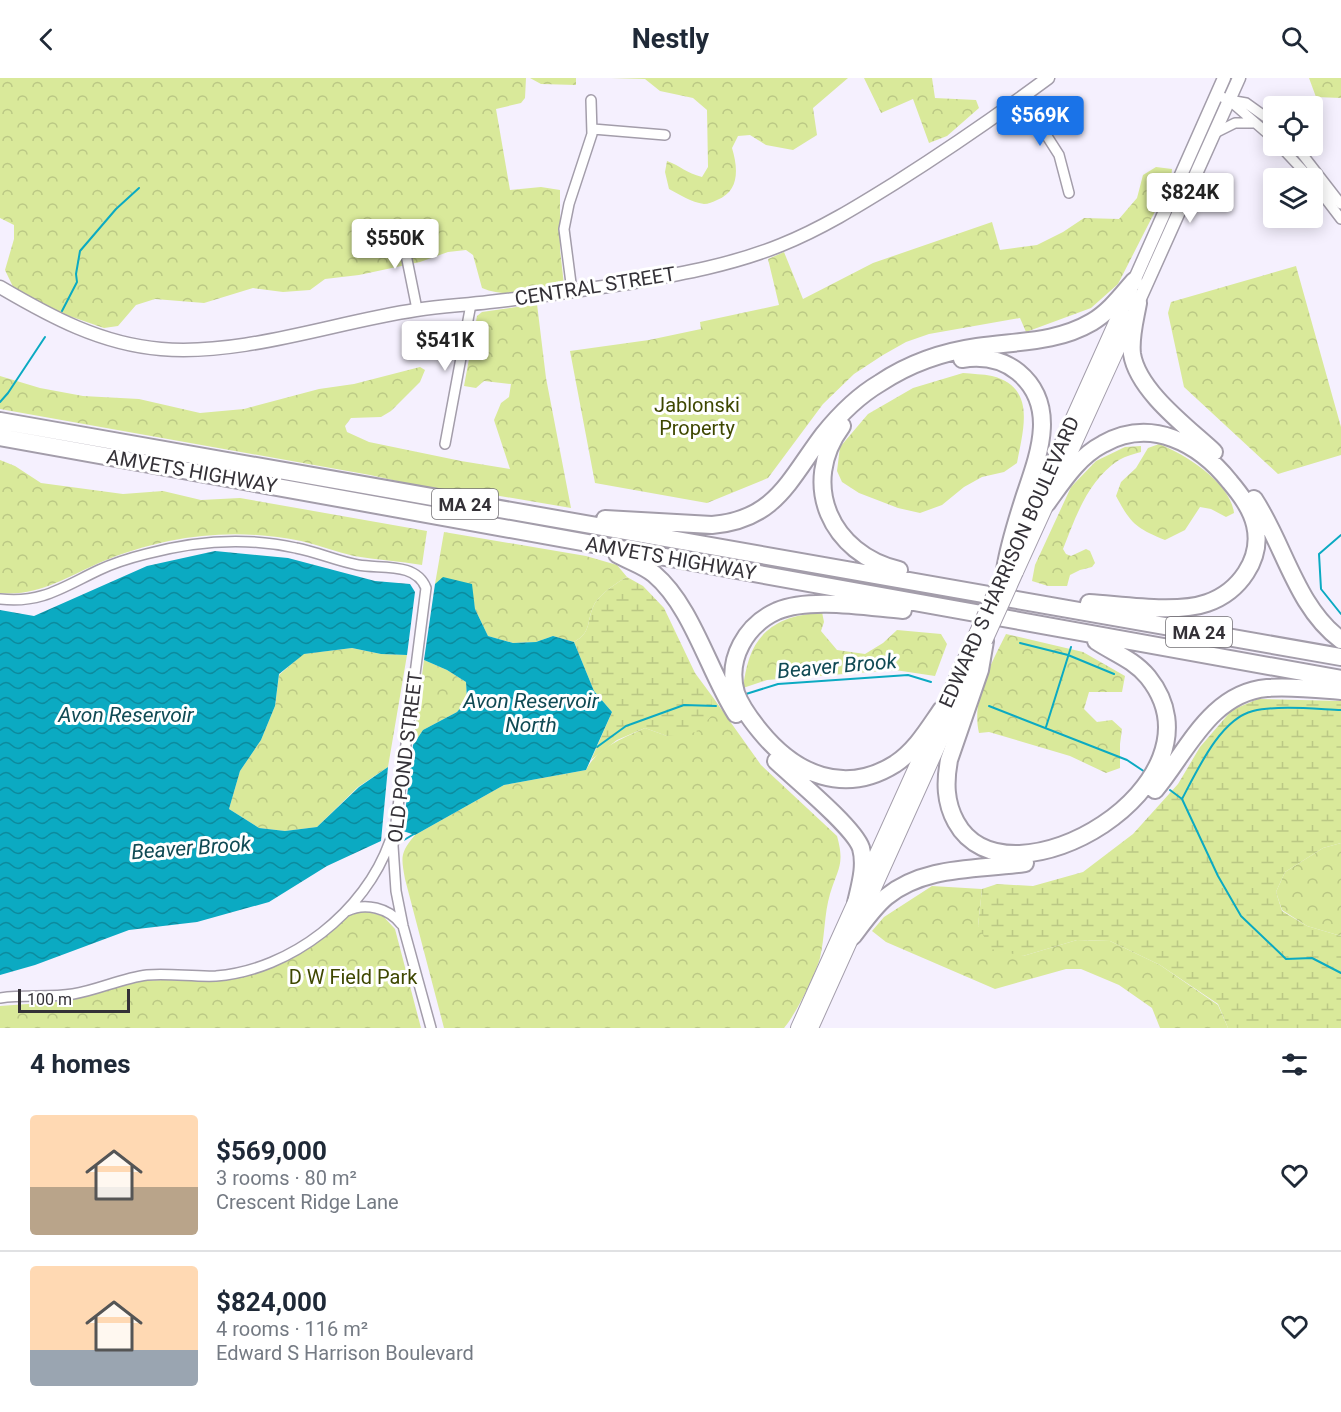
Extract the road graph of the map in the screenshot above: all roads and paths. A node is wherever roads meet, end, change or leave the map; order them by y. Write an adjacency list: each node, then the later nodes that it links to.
1 (1048, 78): 5 (street, CENTRAL STREET)
2 (1224, 78): 4 (street, EDWARD S HARRISON BOULEVARD)
3 (1239, 78): 7 (street, EDWARD S HARRISON BOULEVARD)
4 (1217, 94): 7 (street); 22 (street, EDWARD S HARRISON BOULEVARD)
5 (1022, 97): 17 (street); 24 (street, CENTRAL STREET)
6 (591, 100): 10 (street)
7 (1229, 100): 8 (street); 9 (street); 12 (street, EDWARD S HARRISON BOULEVARD)
8 (1263, 115)
9 (1255, 123): 11 (street); 12 (street)
10 (593, 129): 13 (street); 24 (street)
11 (1263, 130)
12 (1215, 133): 25 (street, EDWARD S HARRISON BOULEVARD)
13 (665, 135)
14 (1289, 156): 16 (street)
15 (1304, 156): 19 (street)
16 (1300, 168)
17 (1069, 193)
18 (1323, 196): 20 (street)
19 (1341, 204)
20 (1341, 219)
21 (400, 225): 27 (street)
22 (1134, 281): 32 (highway); 34 (main road, EDWARD S HARRISON BOULEVARD)
23 (0, 287): 27 (street, CENTRAL STREET)
24 (572, 291): 26 (street, CENTRAL STREET)
25 (1138, 303): 31 (main road, EDWARD S HARRISON BOULEVARD); 41 (highway)
26 (471, 304): 27 (street, CENTRAL STREET); 30 (street)
27 (417, 309)
28 (0, 421): 32 (highway, AMVETS HIGHWAY / MA 24)
29 (0, 437): 33 (highway, AMVETS HIGHWAY / MA 24)
30 (445, 444)
31 (1047, 503): 34 (main road, EDWARD S HARRISON BOULEVARD); 37 (highway)
32 (556, 520): 35 (highway, AMVETS HIGHWAY / MA 24)
33 (604, 545): 38 (highway, AMVETS HIGHWAY / MA 24); 47 (highway)
34 (1010, 571): 35 (highway); 40 (main road, EDWARD S HARRISON BOULEVARD, bridge)
35 (930, 584): 37 (highway, AMVETS HIGHWAY / MA 24)
36 (0, 599): 46 (street, OLD POND STREET)
37 (1057, 606): 42 (highway, AMVETS HIGHWAY / MA 24)
38 (938, 607): 39 (highway, AMVETS HIGHWAY / MA 24); 45 (highway)
39 (1086, 634): 40 (highway); 43 (highway, AMVETS HIGHWAY / MA 24)
40 (981, 637): 45 (main road, EDWARD S HARRISON BOULEVARD); 50 (main road, EDWARD S HARRISON BOULEVARD)
41 (1341, 640)
42 (1341, 657)
43 (1341, 679)
44 (1341, 691): 50 (highway)
45 (942, 710): 47 (main road, EDWARD S HARRISON BOULEVARD)
46 (394, 831): 48 (street); 49 (street, OLD POND STREET)
47 (856, 903): 53 (main road, EDWARD S HARRISON BOULEVARD)
48 (345, 912): 49 (street); 51 (street)
49 (403, 926): 52 (street, OLD POND STREET)
50 (853, 936): 54 (main road, EDWARD S HARRISON BOULEVARD)
51 (0, 998)
52 (431, 1028)
53 (798, 1028)
54 (811, 1028)

